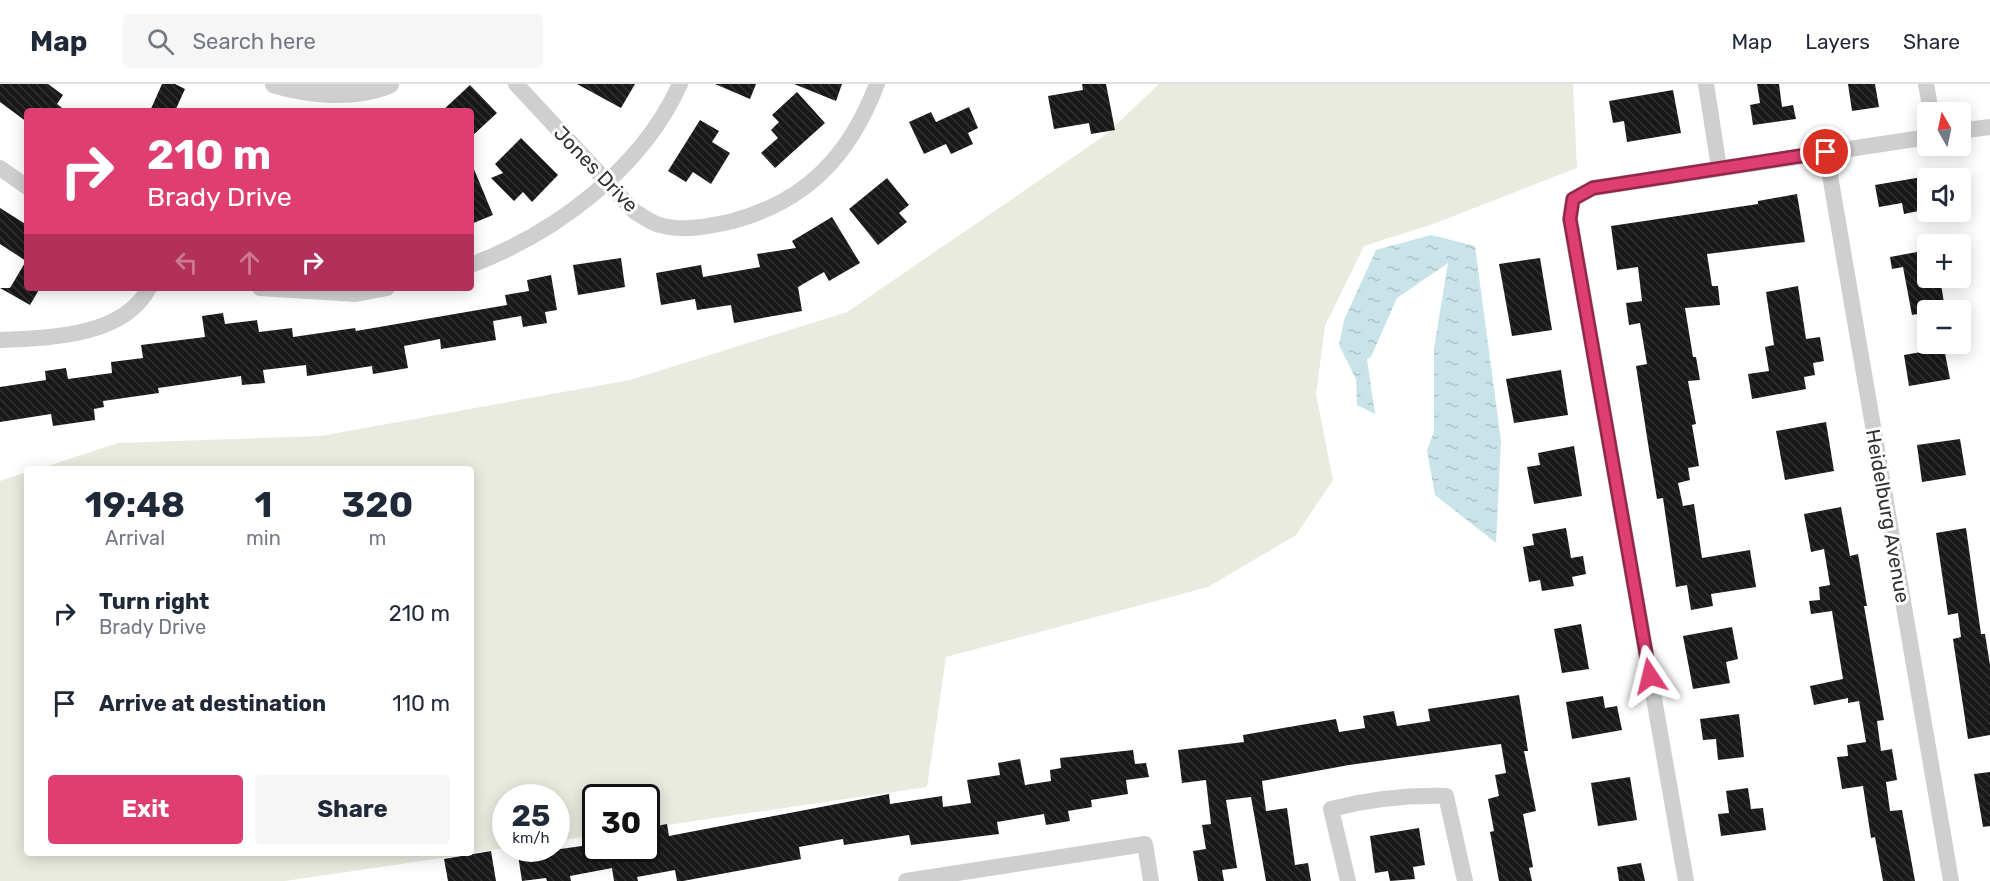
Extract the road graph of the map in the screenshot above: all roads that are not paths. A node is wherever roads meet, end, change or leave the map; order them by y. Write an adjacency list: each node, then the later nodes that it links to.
1 (276, 84): 2 (street)
2 (389, 84)
3 (516, 84): 15 (street, Jones Drive)
4 (680, 84): 15 (street)
5 (877, 84): 15 (street, Jones Drive)
6 (1706, 84): 14 (street)
7 (1926, 84): 8 (street)
8 (1929, 102)
9 (1990, 127): 10 (street)
10 (1971, 130)
11 (1917, 138): 12 (street)
12 (1826, 152): 14 (street); 27 (street, Heidelburg Avenue)
13 (0, 168): 16 (street)
14 (1719, 168): 26 (street)
15 (606, 182): 17 (street)
16 (24, 185)
17 (474, 264)
18 (148, 291): 21 (street)
19 (308, 291): 20 (street)
20 (372, 291)
21 (0, 340)
22 (906, 881): 23 (street)
23 (1151, 881)
24 (1348, 881): 25 (street)
25 (1465, 881)
26 (1686, 881)
27 (1951, 881)

